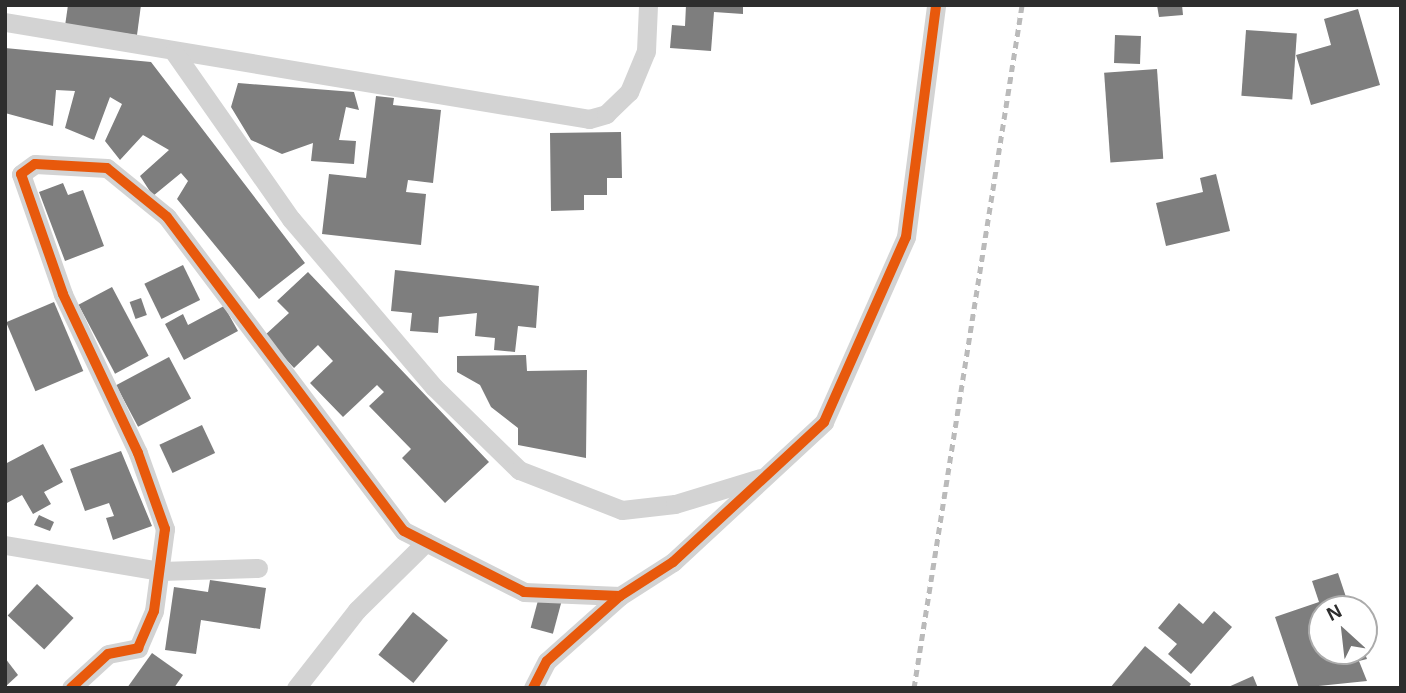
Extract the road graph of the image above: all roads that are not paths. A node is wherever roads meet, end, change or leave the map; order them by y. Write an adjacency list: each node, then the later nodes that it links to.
1 (648, 5): 4 (street)
2 (936, 5): 5 (street)
3 (5, 23): 4 (street)
4 (174, 52): 5 (street)
5 (765, 477): 10 (street)
6 (426, 542): 9 (street); 10 (street); 12 (street)
7 (5, 545): 9 (street)
8 (258, 568): 9 (street)
9 (161, 571): 11 (street)
10 (620, 596): 13 (street)
11 (71, 688)
12 (296, 688)
13 (533, 688)

